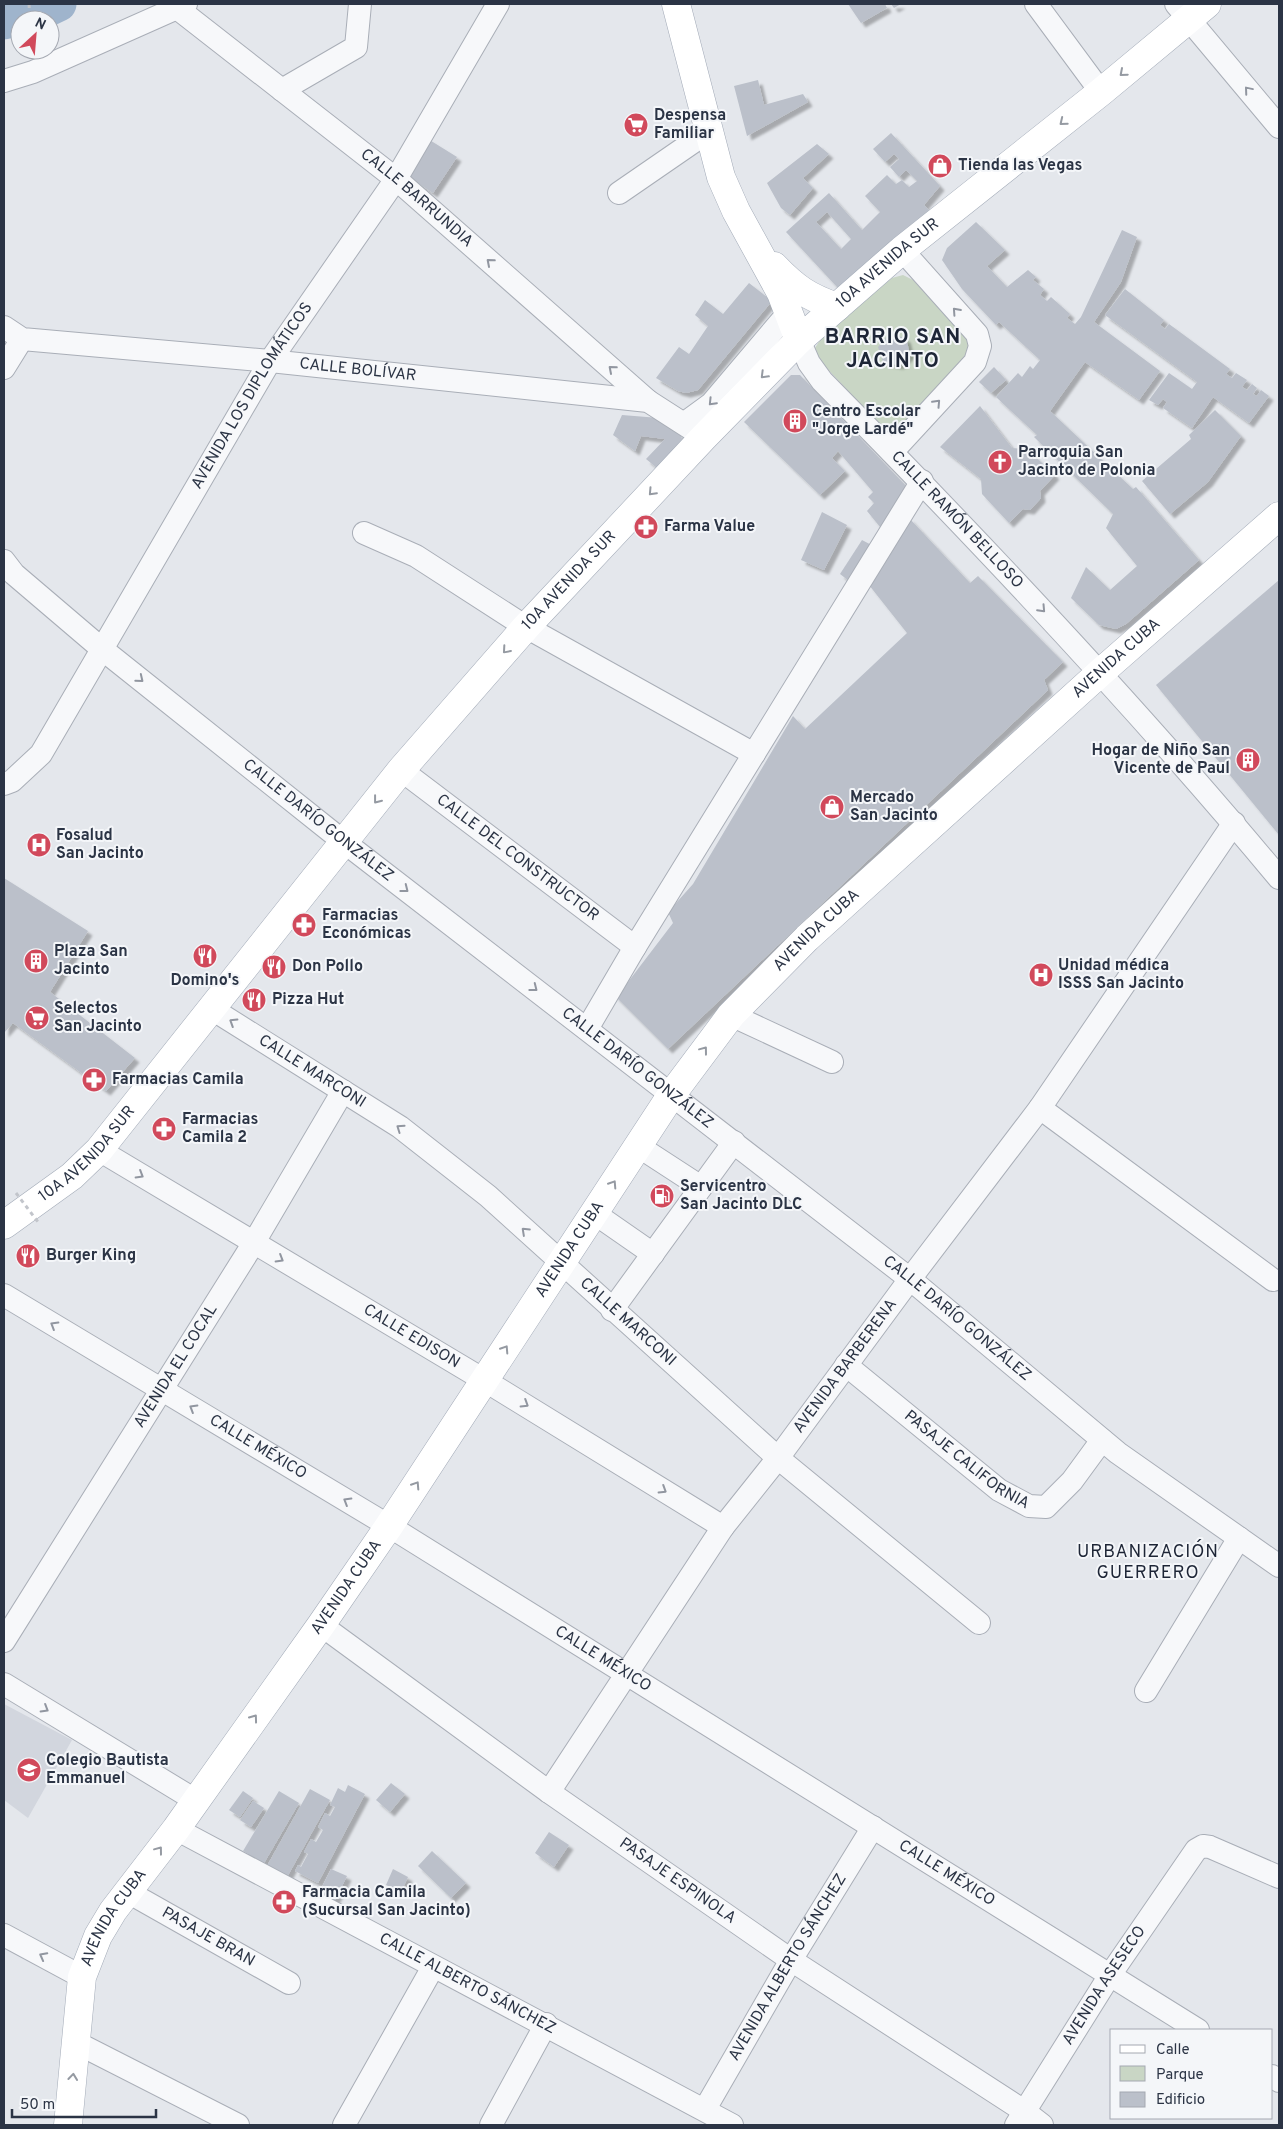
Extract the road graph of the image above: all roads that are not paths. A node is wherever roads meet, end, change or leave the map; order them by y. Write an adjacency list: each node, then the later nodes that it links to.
1 (360, 4): 8 (street)
2 (498, 4): 12 (street, AVENIDA LOS DIPLOMÁTICOS)
3 (676, 4): 11 (main road, CALLE RAMÓN BELLOSO)
4 (1036, 4): 9 (street)
5 (181, 6): 7 (street); 8 (street, CALLE BARRUNDIA)
6 (1191, 9): 9 (main road, 10A AVENIDA SUR, one-way to 9); 10 (street, one-way to 6)
7 (4, 81)
8 (282, 90): 12 (street, CALLE BARRUNDIA)
9 (1101, 92): 15 (main road, 10A AVENIDA SUR, one-way to 15)
10 (1279, 127)
11 (709, 131): 13 (street); 14 (main road, CALLE RAMÓN BELLOSO)
12 (396, 179): 20 (street, AVENIDA LOS DIPLOMÁTICOS); 22 (street, CALLE BARRUNDIA, one-way to 12)
13 (619, 192)
14 (756, 246): 16 (main road); 17 (main road, CALLE RAMÓN BELLOSO)
15 (902, 250): 16 (main road, 10A AVENIDA SUR); 24 (street, one-way to 15)
16 (837, 307): 19 (main road, 10A AVENIDA SUR)
17 (789, 312): 19 (main road, CALLE RAMÓN BELLOSO); 23 (street, 10A AVENIDA SUR, one-way to 23)
18 (13, 333): 20 (street, CALLE BOLÍVAR); 21 (street)
19 (799, 340): 23 (main road, 10A AVENIDA SUR, one-way to 23); 24 (street, CALLE RAMÓN BELLOSO)
20 (270, 361): 22 (street, CALLE BOLÍVAR); 30 (street, AVENIDA LOS DIPLOMÁTICOS)
21 (4, 368)
22 (648, 401): 23 (street, CALLE BOLÍVAR)
23 (694, 430): 29 (main road, 10A AVENIDA SUR, one-way to 29)
24 (892, 452): 25 (street, CALLE RAMÓN BELLOSO)
25 (922, 481): 31 (street, CALLE RAMÓN BELLOSO, one-way to 31); 32 (street)
26 (1279, 516): 31 (main road, AVENIDA CUBA)
27 (364, 533): 29 (street)
28 (4, 561): 30 (street, CALLE DARÍO GONZÁLEZ)
29 (526, 626): 32 (street); 33 (main road, 10A AVENIDA SUR, one-way to 33)
30 (102, 649): 34 (street, AVENIDA LOS DIPLOMÁTICOS); 36 (street, CALLE DARÍO GONZÁLEZ, one-way to 36)
31 (1101, 672): 35 (street, CALLE RAMÓN BELLOSO); 40 (main road, AVENIDA CUBA)
32 (754, 754): 38 (street)
33 (401, 770): 36 (main road, 10A AVENIDA SUR, one-way to 36); 38 (street, CALLE DEL CONSTRUCTOR)
34 (4, 784)
35 (1234, 824): 37 (street, CALLE RAMÓN BELLOSO); 45 (street, AVENIDA BARBERENA)
36 (344, 842): 39 (main road, 10A AVENIDA SUR); 41 (street, CALLE DARÍO GONZÁLEZ, one-way to 41)
37 (1279, 878)
38 (635, 947): 41 (street)
39 (212, 1009): 43 (street, CALLE MARCONI, one-way to 39); 48 (main road, 10A AVENIDA SUR)
40 (731, 1015): 42 (street); 44 (main road, AVENIDA CUBA, one-way to 40)
41 (587, 1029): 44 (street, CALLE DARÍO GONZÁLEZ)
42 (832, 1062)
43 (343, 1091): 52 (street, AVENIDA EL COCAL); 54 (street, CALLE MARCONI, one-way to 43)
44 (672, 1094): 46 (street, CALLE DARÍO GONZÁLEZ); 47 (main road, AVENIDA CUBA)
45 (1040, 1108): 55 (street, AVENIDA BARBERENA); 56 (street)
46 (734, 1142): 49 (street); 55 (street, CALLE DARÍO GONZÁLEZ)
47 (638, 1146): 49 (street); 50 (main road, AVENIDA CUBA, one-way to 47)
48 (99, 1150): 51 (main road, 10A AVENIDA SUR); 52 (street, CALLE EDISON, one-way to 52)
49 (701, 1187): 53 (street)
50 (594, 1213): 53 (street); 54 (main road, AVENIDA CUBA)
51 (4, 1225)
52 (253, 1244): 60 (street, CALLE EDISON, one-way to 60); 61 (street, AVENIDA EL COCAL)
53 (653, 1254): 58 (street)
54 (561, 1264): 58 (street, CALLE MARCONI); 60 (main road, AVENIDA CUBA, one-way to 54)
55 (910, 1278): 59 (street, AVENIDA BARBERENA); 62 (street, CALLE DARÍO GONZÁLEZ)
56 (1273, 1280)
57 (4, 1295): 61 (street, CALLE MÉXICO, one-way to 57)
58 (612, 1310): 63 (street, CALLE MARCONI)
59 (846, 1365): 62 (street, PASAJE CALIFORNIA); 63 (street, AVENIDA BARBERENA)
60 (484, 1380): 64 (main road, AVENIDA CUBA, one-way to 60); 65 (street, CALLE EDISON, one-way to 65)
61 (161, 1389): 64 (street, CALLE MÉXICO, one-way to 61); 70 (street, AVENIDA EL COCAL)
62 (1102, 1440): 66 (street, CALLE DARÍO GONZÁLEZ)
63 (778, 1458): 65 (street, AVENIDA BARBERENA); 68 (street, CALLE MARCONI)
64 (389, 1526): 69 (main road, AVENIDA CUBA); 71 (street, CALLE MÉXICO)
65 (723, 1527): 71 (street, AVENIDA BARBERENA)
66 (1239, 1538): 67 (street, CALLE DARÍO GONZÁLEZ); 73 (street)
67 (1279, 1566)
68 (979, 1623)
69 (321, 1624): 74 (street, PASAJE ESPINOLA); 75 (main road, AVENIDA CUBA, one-way to 69)
70 (4, 1641)
71 (627, 1674): 74 (street, AVENIDA BARBERENA); 76 (street, CALLE MÉXICO)
72 (4, 1684): 75 (street, one-way to 75)
73 (1146, 1691)
74 (549, 1792): 81 (street, PASAJE ESPINOLA)
75 (196, 1800): 77 (main road, AVENIDA CUBA)
76 (873, 1827): 81 (street, AVENIDA ALBERTO SÁNCHEZ); 83 (street, CALLE MÉXICO)
77 (176, 1829): 79 (main road, AVENIDA CUBA, one-way to 77); 82 (street, CALLE ALBERTO SÁNCHEZ)
78 (1279, 1877): 83 (street, AVENIDA ASESECO)
79 (128, 1892): 84 (main road, AVENIDA CUBA); 85 (street, PASAJE BRAN)
80 (4, 1935): 84 (street, one-way to 80)
81 (792, 1960): 89 (street, AVENIDA ALBERTO SÁNCHEZ); 90 (street, PASAJE ESPINOLA)
82 (433, 1967): 86 (street, CALLE ALBERTO SÁNCHEZ); 93 (street)
83 (1110, 1976): 87 (street, CALLE MÉXICO); 90 (street, AVENIDA ASESECO)
84 (82, 1977): 88 (main road, AVENIDA CUBA)
85 (290, 1983)
86 (546, 2024): 89 (street, CALLE ALBERTO SÁNCHEZ); 94 (street)
87 (1196, 2029)
88 (77, 2043): 91 (main road, AVENIDA CUBA, one-way to 88); 92 (street)
89 (704, 2109): 95 (street, CALLE ALBERTO SÁNCHEZ)
90 (1020, 2118): 96 (street, PASAJE ESPINOLA)
91 (68, 2125)
92 (238, 2125)
93 (344, 2125)
94 (491, 2125)
95 (732, 2125)
96 (1042, 2125)

